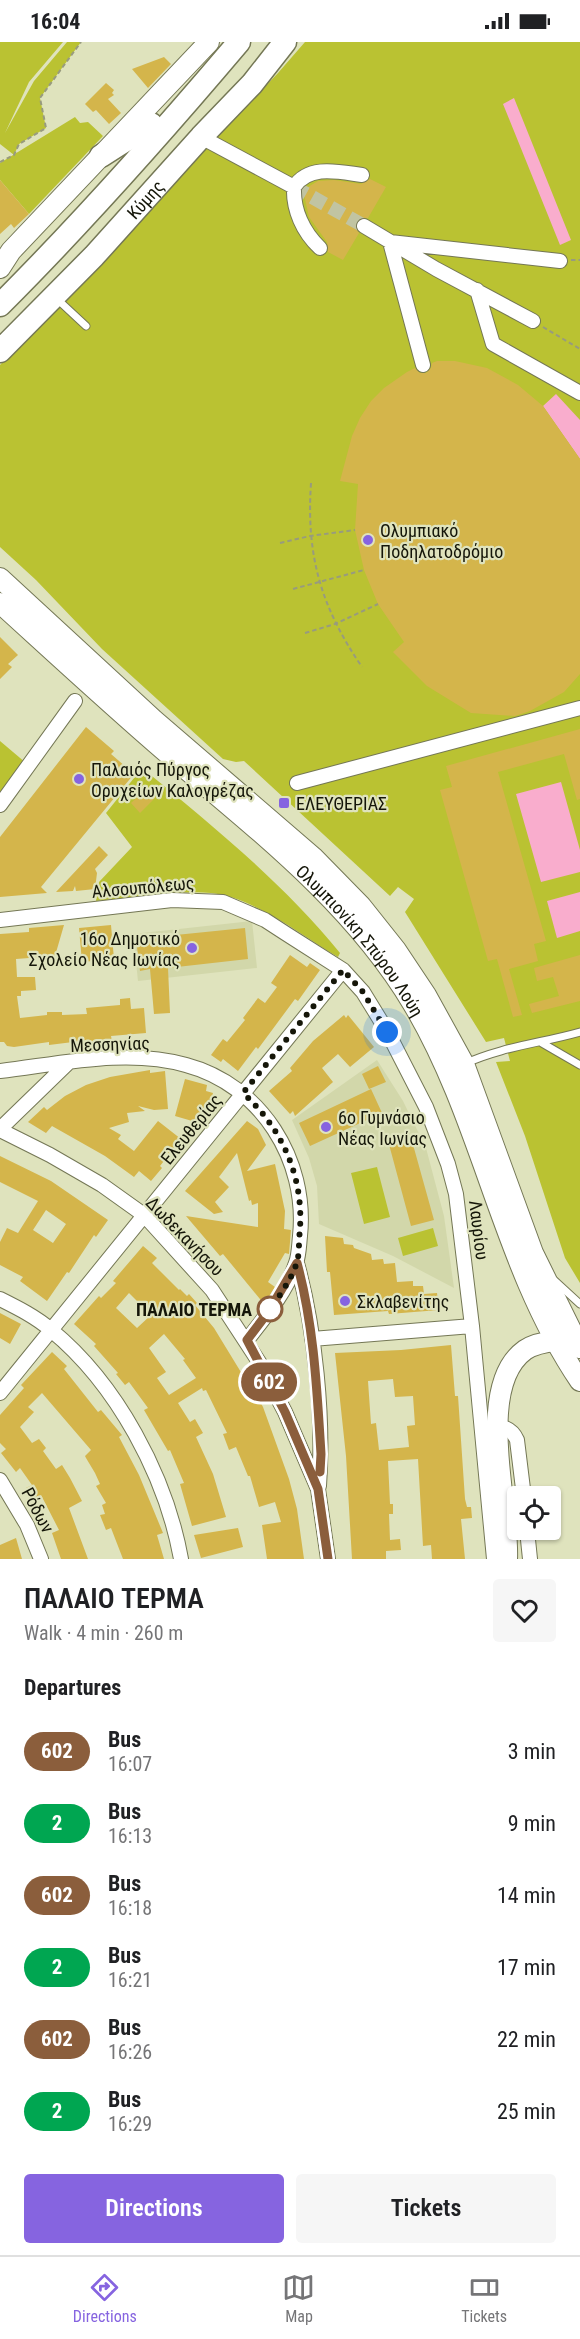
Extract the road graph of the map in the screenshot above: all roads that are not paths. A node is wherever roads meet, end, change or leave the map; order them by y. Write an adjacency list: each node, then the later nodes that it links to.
1 (209, 42): 8 (main road)
2 (226, 42): 6 (main road)
3 (239, 42): 19 (main road, Κύμης)
4 (276, 42): 22 (main road, Κύμης)
5 (285, 42): 7 (main road, Κύμης)
6 (151, 124): 8 (main road); 16 (main road)
7 (201, 136): 10 (street); 18 (main road, Κύμης)
8 (101, 156): 15 (main road)
9 (362, 175): 10 (street)
10 (294, 186): 13 (street)
11 (364, 226): 12 (street)
12 (390, 242): 14 (street); 17 (street); 24 (street)
13 (320, 248)
14 (560, 261)
15 (0, 268)
16 (0, 285)
17 (477, 290): 20 (street); 25 (street)
18 (54, 296): 21 (lane); 23 (main road, Κύμης)
19 (0, 305)
20 (533, 321)
21 (86, 326)
22 (0, 331)
23 (0, 351)
24 (423, 365)
25 (580, 393)
26 (0, 578): 38 (main road, Ολυμπιονίκη Σπύρου Λούη)
27 (1, 607): 38 (main road, Ολυμπιονίκη Σπύρου Λούη)
28 (75, 701): 31 (street)
29 (580, 708): 30 (street)
30 (297, 783)
31 (0, 805)
32 (0, 920): 33 (street, Αλσουπόλεως)
33 (343, 970): 40 (street, Ελευθερίας); 47 (street, Λαυρίου)
34 (580, 1032): 35 (lane)
35 (542, 1043): 37 (lane); 38 (lane)
36 (68, 1063): 39 (street, Μεσσηνίας); 40 (street, Μεσσηνίας); 41 (street)
37 (580, 1065)
38 (456, 1068): 43 (main road, Ολυμπιονίκη Σπύρου Λούη); 49 (main road, Ολυμπιονίκη Σπύρου Λούη)
39 (0, 1071)
40 (243, 1093): 42 (street, Ελευθερίας); 44 (street, Μεσσηνίας)
41 (0, 1130): 42 (street, Δωδεκανήσου)
42 (144, 1215): 48 (street, Ελευθερίας); 51 (street, Δωδεκανήσου)
43 (533, 1253): 46 (lane); 49 (main road, Ολυμπιονίκη Σπύρου Λούη)
44 (297, 1263): 50 (street, Μεσσηνίας); 51 (street, Μεσσηνίας)
45 (0, 1299): 48 (street)
46 (580, 1304)
47 (472, 1326): 50 (street); 63 (street, Λαυρίου)
48 (51, 1330): 54 (street, Ελευθερίας); 61 (street)
49 (568, 1331): 52 (main road, Ολυμπιονίκη Σπύρου Λούη); 53 (main road, Ολυμπιονίκη Σπύρου Λούη); 55 (main road)
50 (312, 1339): 58 (street, Μεσσηνίας)
51 (247, 1340): 58 (street, Δωδεκανήσου)
52 (580, 1348)
53 (580, 1381)
54 (0, 1393)
55 (497, 1426): 57 (street); 64 (main road)
56 (0, 1480): 60 (street, Ρόδων)
57 (523, 1486)
58 (318, 1489): 62 (street, Δωδεκανήσου)
59 (528, 1540): 65 (street)
60 (41, 1559)
61 (181, 1559)
62 (328, 1559)
63 (494, 1559)
64 (507, 1559)
65 (530, 1559)

